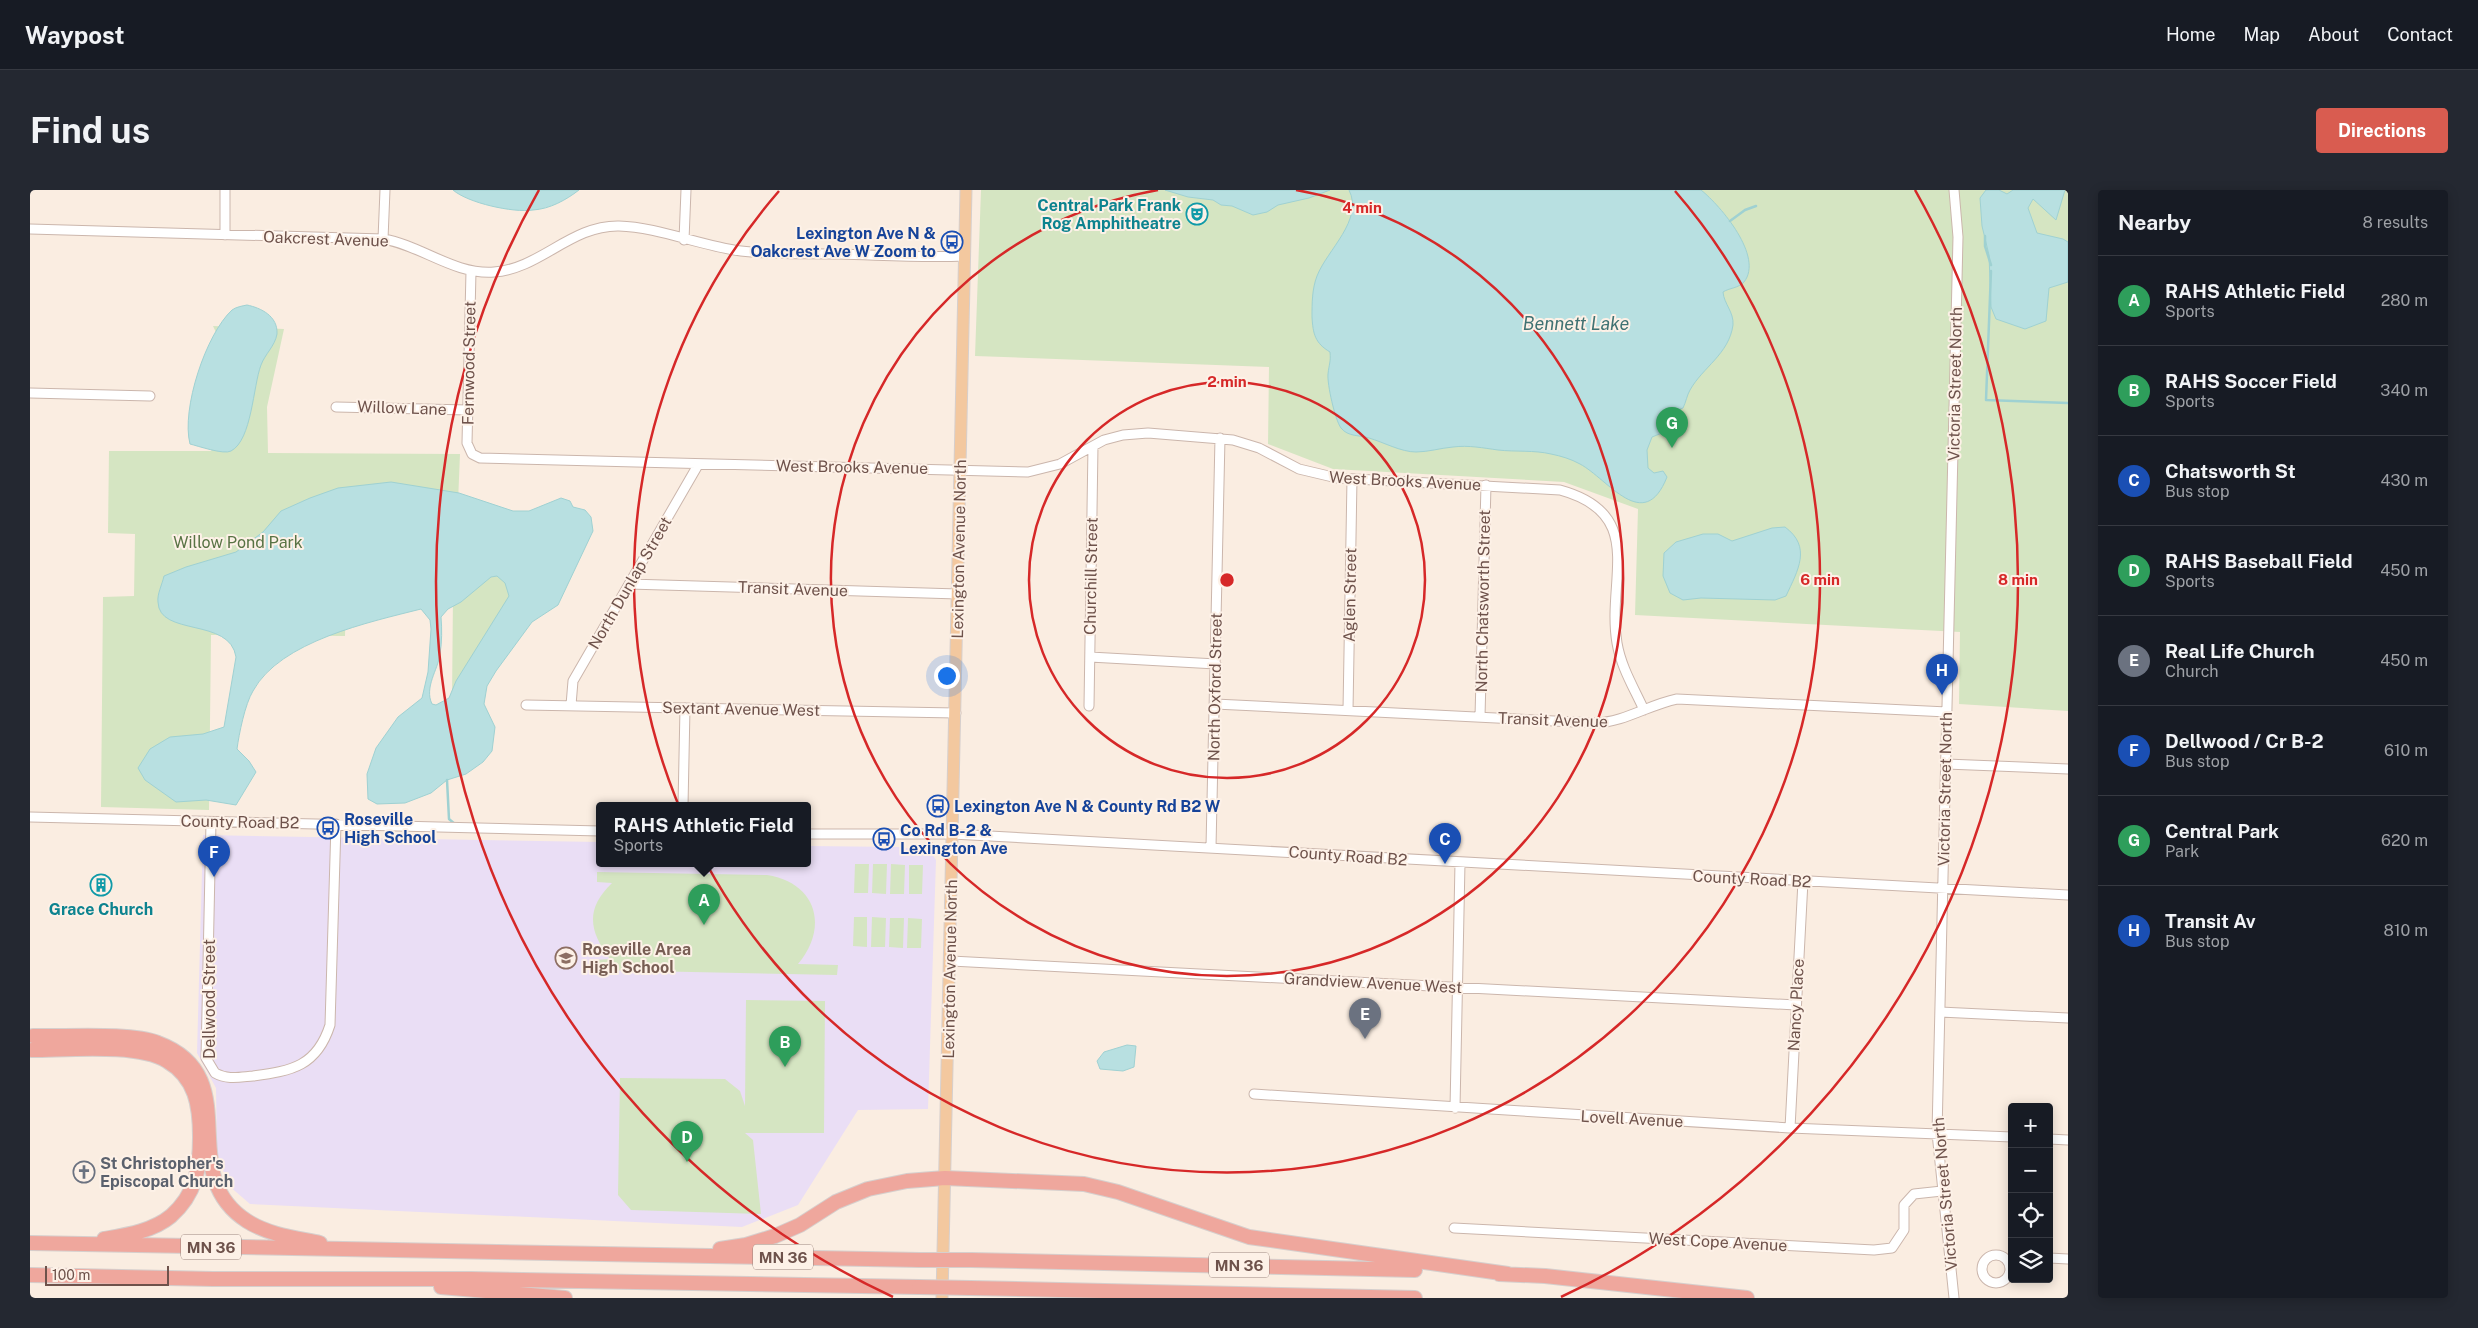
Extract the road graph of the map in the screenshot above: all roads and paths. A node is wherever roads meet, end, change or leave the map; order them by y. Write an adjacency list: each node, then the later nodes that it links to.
1 (225, 190): 7 (street)
2 (385, 190): 8 (street)
3 (686, 190): 9 (street)
4 (966, 190): 10 (main road, Lexington Avenue North)
5 (1954, 190): 34 (street, Victoria Street North)
6 (30, 228): 7 (street, Oakcrest Avenue)
7 (224, 235): 8 (street, Oakcrest Avenue)
8 (383, 240): 11 (street, Oakcrest Avenue)
9 (684, 240): 10 (street, Oakcrest Avenue); 11 (street, Oakcrest Avenue)
10 (964, 256): 20 (main road, Lexington Avenue North)
11 (471, 271): 15 (street, Fernwood Street)
12 (30, 393): 13 (street)
13 (150, 396)
14 (336, 407): 15 (street, Willow Lane)
15 (468, 410): 18 (street, Fernwood Street)
16 (1220, 438): 17 (street, West Brooks Avenue); 21 (street, West Brooks Avenue); 26 (street, North Oxford Street)
17 (1093, 446): 20 (street, West Brooks Avenue); 25 (street, Churchill Street)
18 (472, 454): 19 (street, West Brooks Avenue)
19 (698, 465): 20 (street, West Brooks Avenue); 23 (street, North Dunlap Street)
20 (960, 469): 24 (main road, Lexington Avenue North)
21 (1352, 479): 22 (street, West Brooks Avenue); 32 (street, Aglen Street)
22 (1486, 485): 33 (street, West Brooks Avenue); 36 (street, North Chatsworth Street)
23 (629, 584): 24 (street, Transit Avenue); 29 (street, North Dunlap Street)
24 (958, 594): 35 (main road, Lexington Avenue North)
25 (1090, 657): 26 (street); 30 (street, Churchill Street)
26 (1216, 664): 28 (street, North Oxford Street)
27 (526, 704): 29 (street, Sextant Avenue West)
28 (1215, 704): 32 (street, Transit Avenue); 46 (street, North Oxford Street)
29 (571, 705): 31 (street, Sextant Avenue West)
30 (1089, 706)
31 (685, 708): 35 (street, Sextant Avenue West); 39 (street)
32 (1348, 710): 36 (street, Transit Avenue)
33 (1644, 710): 34 (street, Transit Avenue); 36 (street, Transit Avenue)
34 (1947, 712): 37 (street, Victoria Street North)
35 (956, 713): 45 (main road, Lexington Avenue North)
36 (1480, 717)
37 (1946, 764): 38 (street); 49 (street, Victoria Street North)
38 (2068, 769)
39 (683, 802)
40 (30, 817): 41 (street, County Road B2)
41 (211, 822): 42 (street, County Road B2); 42 (street, Dellwood Street)
42 (336, 824): 43 (street, County Road B2)
43 (596, 831)
44 (811, 834): 45 (street, County Road B2)
45 (952, 834): 46 (street, County Road B2); 51 (main road, Lexington Avenue North)
46 (1211, 847): 47 (street, County Road B2)
47 (1460, 864): 48 (street, County Road B2); 52 (street)
48 (1802, 882): 49 (street, County Road B2); 53 (street, Nancy Place)
49 (1943, 889): 50 (street, County Road B2); 54 (street, Victoria Street North)
50 (2068, 896)
51 (951, 961): 52 (street, Grandview Avenue West); 64 (main road, Lexington Avenue North)
52 (1456, 987): 53 (street, Grandview Avenue West); 58 (street)
53 (1796, 1005): 59 (street, Nancy Place)
54 (1940, 1012): 55 (street); 60 (street, Victoria Street North)
55 (2068, 1018)
56 (31, 1043): 68 (highway); 69 (highway)
57 (1254, 1094): 58 (street, Lovell Avenue)
58 (1455, 1108): 59 (street, Lovell Avenue)
59 (1790, 1128): 60 (street, Lovell Avenue)
60 (1937, 1133): 61 (street, Lovell Avenue); 65 (street, Victoria Street North)
61 (2008, 1137)
62 (2053, 1139): 63 (street)
63 (2068, 1140)
64 (945, 1178): 70 (highway); 73 (highway); 79 (main road, Lexington Avenue North)
65 (1942, 1191): 66 (street, West Cope Avenue); 76 (street, Victoria Street North)
66 (1454, 1228)
67 (30, 1243): 68 (highway, MN 36)
68 (52, 1244): 69 (highway, MN 36)
69 (370, 1251): 70 (highway, MN 36)
70 (646, 1254): 73 (highway, MN 36, bridge)
71 (2053, 1258): 72 (street)
72 (2068, 1259)
73 (1508, 1274): 82 (highway, MN 36)
74 (30, 1275): 75 (highway, MN 36)
75 (358, 1279): 77 (highway, MN 36, bridge); 78 (highway)
76 (1954, 1293)
77 (1304, 1294): 80 (highway); 81 (highway, MN 36)
78 (565, 1298)
79 (942, 1298)
80 (1240, 1298)
81 (1415, 1298)
82 (1747, 1298)

